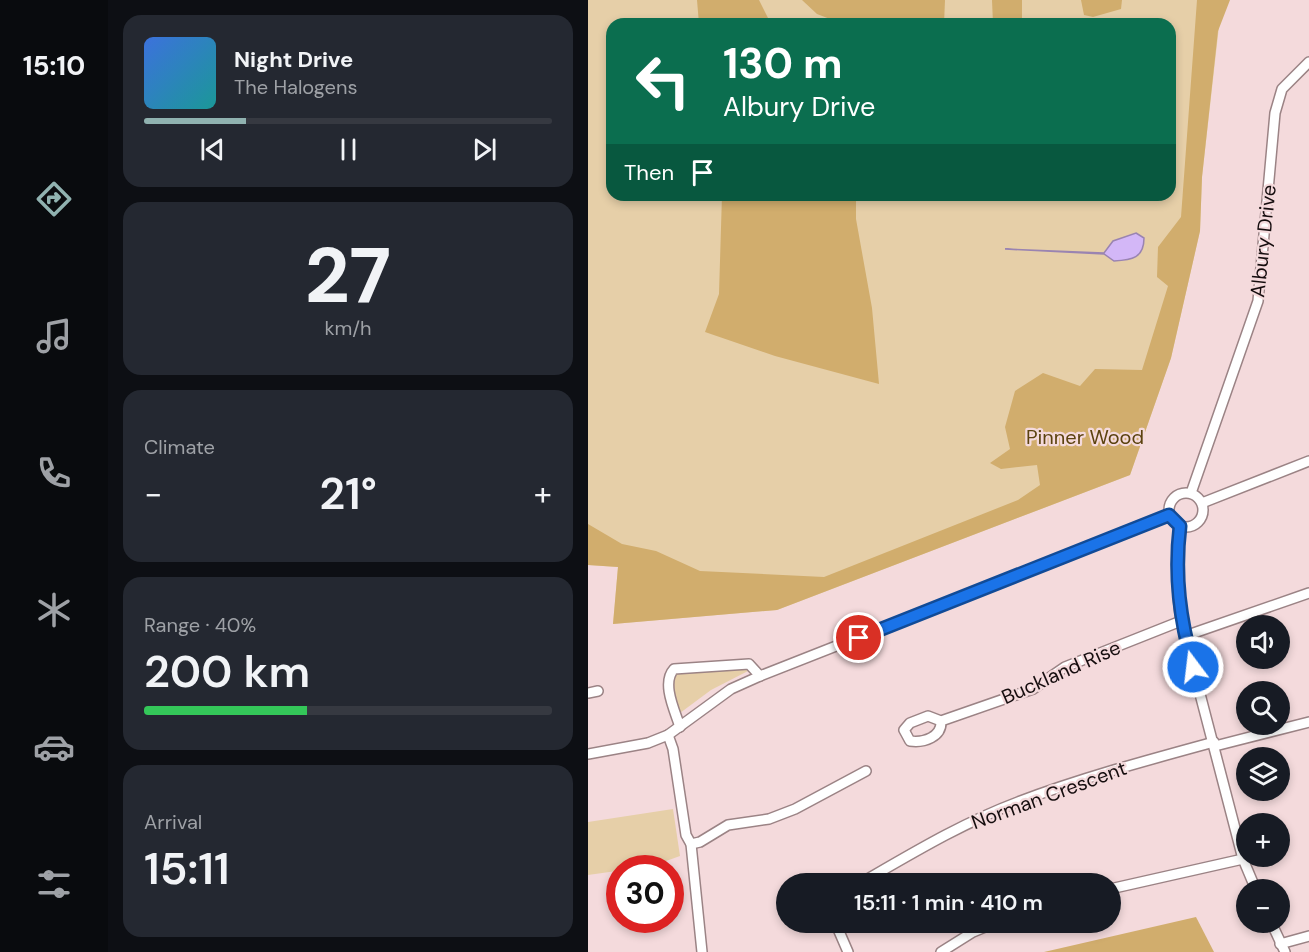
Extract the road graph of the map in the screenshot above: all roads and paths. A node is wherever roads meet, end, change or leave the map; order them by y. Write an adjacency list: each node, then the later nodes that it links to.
1 (1309, 62): 3 (street, Albury Drive)
2 (1309, 461): 4 (street)
3 (1191, 493): 4 (street); 5 (street)
4 (1202, 503): 6 (street)
5 (1169, 515): 6 (street); 10 (street)
6 (1180, 526): 8 (street)
7 (1309, 593): 9 (street)
8 (1181, 621): 9 (street); 11 (street, Buckland Rise)
9 (1185, 636): 15 (street)
10 (760, 676): 13 (street); 13 (street)
11 (941, 721)
12 (1309, 722): 15 (street, Norman Crescent)
13 (680, 727): 14 (street)
14 (668, 735): 16 (street); 19 (street)
15 (1214, 744): 18 (street); 21 (street, Norman Crescent)
16 (588, 754)
17 (866, 771): 19 (street)
18 (1236, 831)
19 (691, 844): 28 (street)
20 (1236, 861): 22 (street)
21 (878, 873)
22 (1121, 887)
23 (840, 933): 29 (street)
24 (971, 933): 30 (street)
25 (1276, 933): 27 (street)
26 (1309, 936): 27 (street)
27 (1283, 948)
28 (702, 952)
29 (848, 952)
30 (941, 952)

